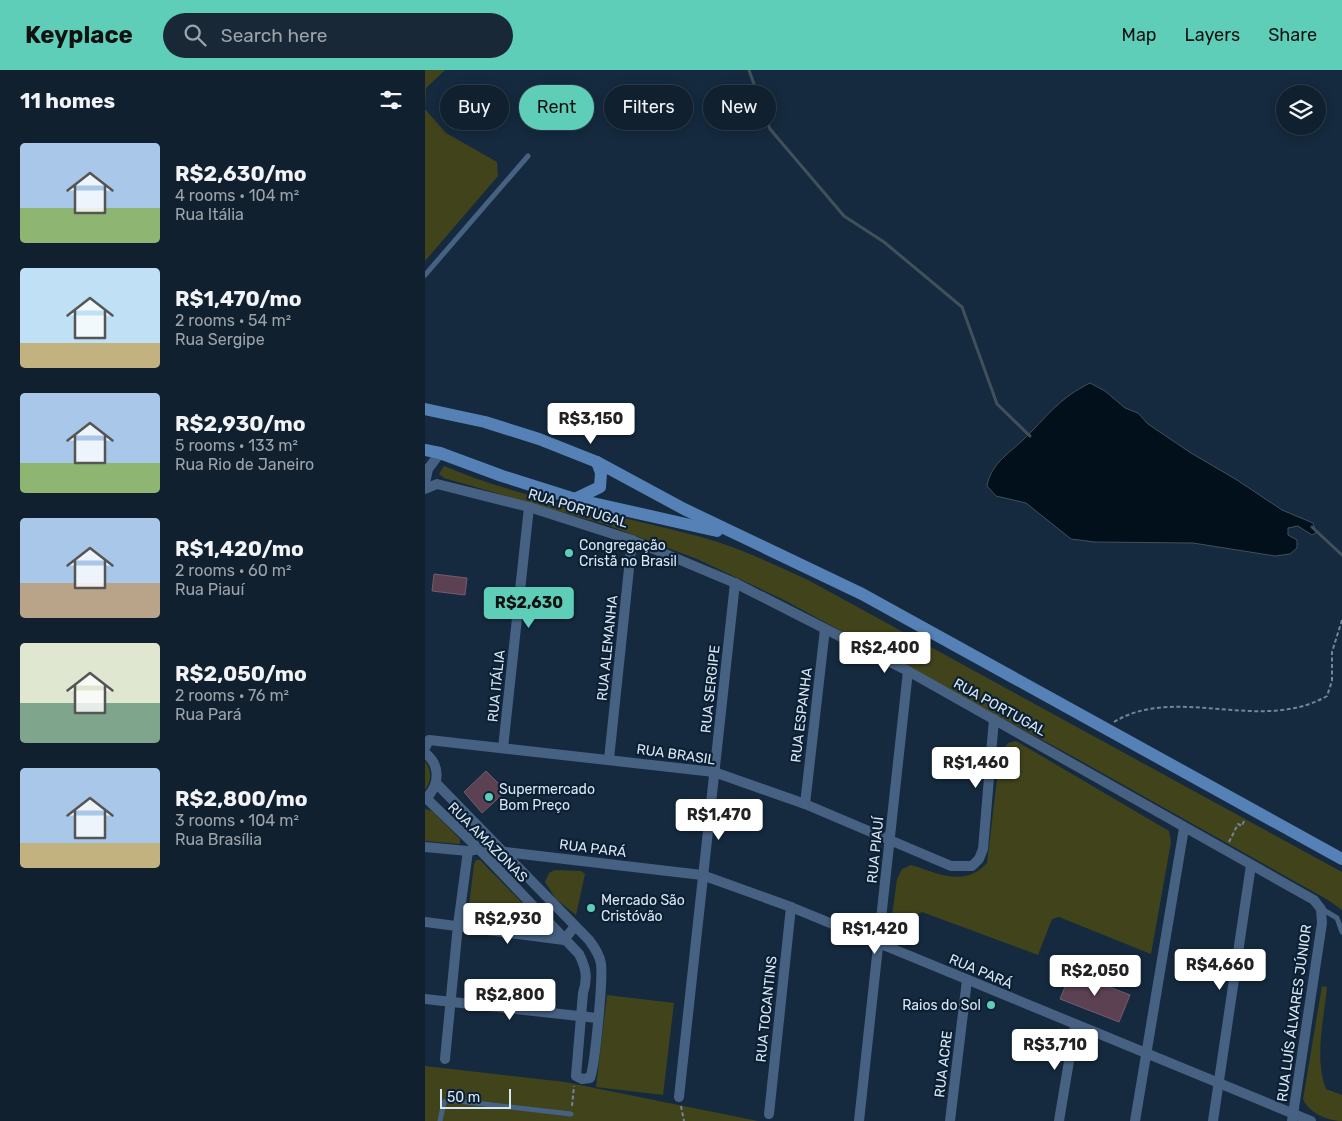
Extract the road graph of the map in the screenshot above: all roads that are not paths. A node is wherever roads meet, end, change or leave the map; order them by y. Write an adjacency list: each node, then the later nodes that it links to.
1 (528, 156): 2 (lane)
2 (425, 275)
3 (425, 409): 6 (main road)
4 (425, 450): 5 (main road)
5 (440, 453): 7 (street); 9 (main road)
6 (597, 462): 9 (main road); 11 (main road)
7 (425, 484)
8 (425, 490): 10 (street, RUA PORTUGAL)
9 (575, 499): 11 (main road)
10 (529, 507): 12 (street, RUA PORTUGAL); 18 (street, RUA ITÁLIA)
11 (736, 535): 31 (main road)
12 (632, 540): 13 (street, RUA PORTUGAL); 20 (street, RUA ALEMANHA)
13 (735, 583): 14 (street, RUA PORTUGAL); 21 (street, RUA SERGIPE)
14 (825, 629): 15 (street, RUA PORTUGAL); 24 (street, RUA ESPANHA)
15 (908, 672): 16 (street, RUA PORTUGAL); 26 (street, RUA PIAUÍ)
16 (994, 719): 25 (street, RUA PORTUGAL); 26 (street, RUA BRASIL)
17 (425, 748): 18 (street, RUA BRASIL)
18 (503, 748): 20 (street, RUA BRASIL)
19 (425, 753): 22 (street)
20 (609, 759): 21 (street, RUA BRASIL)
21 (714, 772): 24 (street, RUA BRASIL); 33 (street, RUA SERGIPE)
22 (436, 783): 23 (street); 30 (street, RUA AMAZONAS)
23 (425, 799): 28 (street, RUA AMAZONAS)
24 (805, 804): 26 (street, RUA BRASIL)
25 (1184, 828): 32 (street, RUA PORTUGAL); 50 (street)
26 (891, 840): 41 (street, RUA PIAUÍ)
27 (425, 847): 29 (street, RUA PARÁ)
28 (479, 849): 29 (street, RUA PARÁ); 30 (street, RUA PARÁ); 40 (street, RUA AMAZONAS)
29 (468, 851): 37 (street)
30 (504, 852): 33 (street, RUA PARÁ); 38 (street, RUA AMAZONAS)
31 (1342, 859)
32 (1251, 865): 35 (street, RUA PORTUGAL); 52 (street)
33 (702, 875): 34 (street, RUA PARÁ); 53 (street, RUA SERGIPE)
34 (791, 907): 41 (street, RUA PARÁ); 55 (street, RUA TOCANTINS)
35 (1321, 909): 39 (lane); 56 (street, RUA LUÍS ÁLVARES JÚNIOR)
36 (425, 922): 37 (street)
37 (458, 925): 40 (street); 46 (street)
38 (575, 926): 40 (street); 44 (street, RUA AMAZONAS)
39 (1342, 932)
40 (564, 940): 43 (street, RUA AMAZONAS)
41 (879, 943): 42 (street, RUA PARÁ); 58 (street, RUA PIAUÍ)
42 (967, 980): 49 (street, RUA PARÁ); 59 (street, RUA ACRE)
43 (583, 993): 44 (street); 47 (street, RUA AMAZONAS)
44 (601, 997): 48 (street, RUA AMAZONAS)
45 (425, 999): 46 (street)
46 (451, 1002): 47 (street); 51 (street)
47 (581, 1016): 48 (street); 48 (street, RUA AMAZONAS)
48 (597, 1018)
49 (1075, 1025): 50 (street, RUA PARÁ); 60 (street)
50 (1146, 1054): 52 (street, RUA PARÁ); 61 (street)
51 (445, 1059)
52 (1219, 1083): 56 (street, RUA PARÁ); 62 (street)
53 (679, 1096)
54 (571, 1114): 57 (lane)
55 (769, 1114)
56 (1292, 1117): 63 (street, RUA PARÁ)
57 (440, 1121)
58 (859, 1121)
59 (950, 1121)
60 (1059, 1121)
61 (1135, 1121)
62 (1213, 1121)
63 (1311, 1121)

